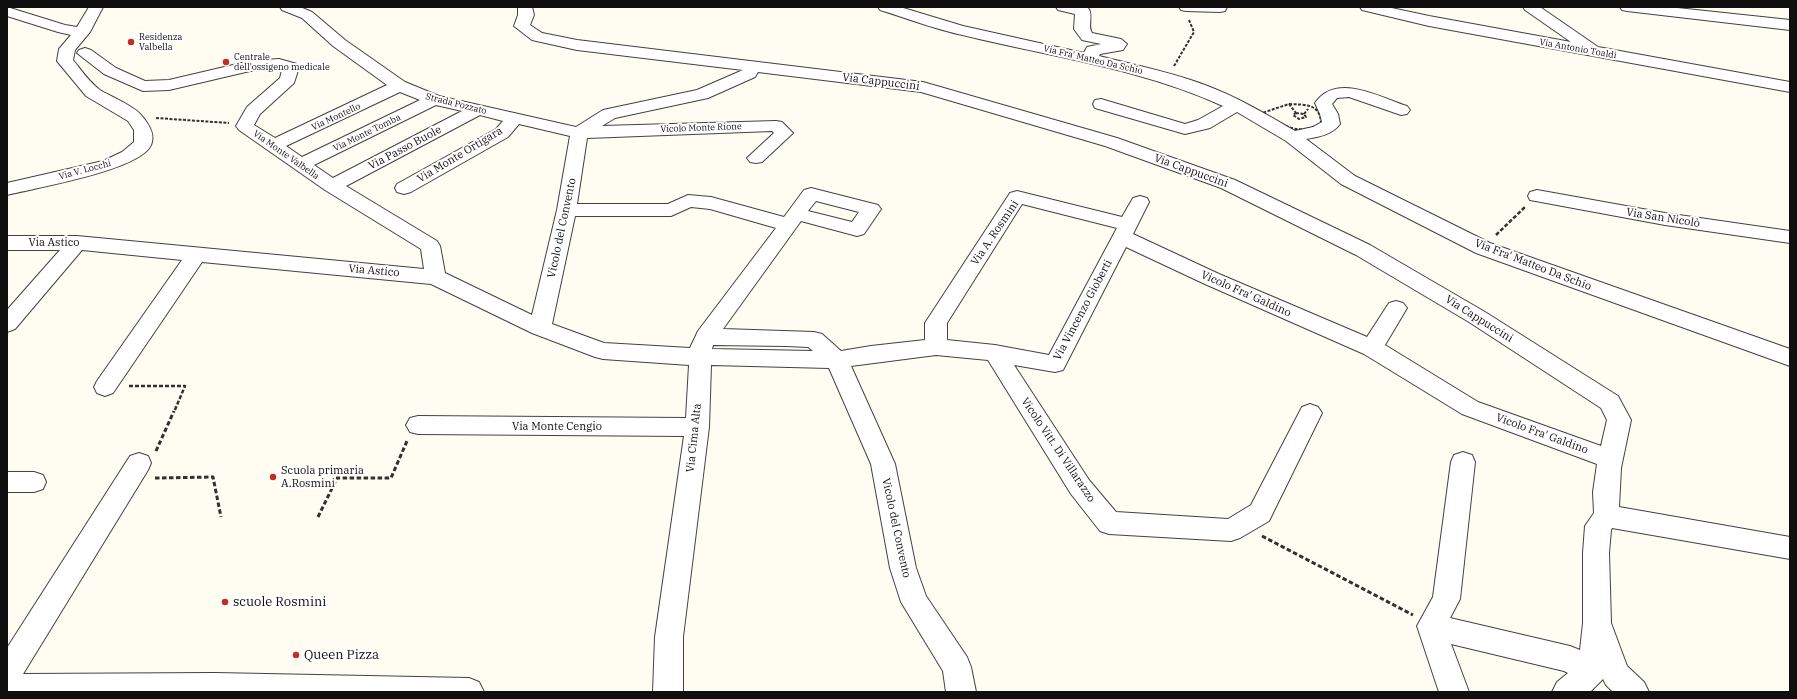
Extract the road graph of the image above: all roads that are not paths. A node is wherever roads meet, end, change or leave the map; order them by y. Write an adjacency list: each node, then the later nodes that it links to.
1 (96, 7): 13 (street)
2 (287, 7): 18 (street, Strada Pozzato)
3 (525, 7): 17 (street, Via Cappuccini)
4 (885, 7): 16 (street, Via Fra' Matteo Da Schio)
5 (1063, 7): 16 (street)
6 (1186, 7): 7 (street)
7 (1220, 7)
8 (1367, 7): 14 (street, Via Antonio Toaldi)
9 (1530, 7): 14 (street)
10 (1627, 7): 12 (street)
11 (7, 11): 13 (street)
12 (1790, 25)
13 (82, 32): 33 (street, Via V. Locchi)
14 (1597, 53): 19 (street, Via Antonio Toaldi)
15 (85, 54): 28 (street, Via Monte Valbella)
16 (1090, 59): 22 (street, Via Fra' Matteo Da Schio)
17 (754, 66): 26 (street); 56 (street, Via Cappuccini)
18 (399, 86): 20 (street, Strada Pozzato); 28 (street, Via Montello)
19 (1790, 87)
20 (434, 100): 23 (street, Strada Pozzato); 30 (street, Via Monte Tomba)
21 (1101, 104): 22 (street)
22 (1236, 106): 27 (street, Via Fra' Matteo Da Schio)
23 (478, 109): 25 (street, Strada Pozzato); 31 (street, Via Passo Buole)
24 (1401, 110): 27 (street)
25 (515, 118): 26 (street, Strada Pozzato); 32 (street, Via Monte Ortigara)
26 (578, 133): 29 (street, Vicolo Monte Rione); 36 (street, Vicolo del Convento)
27 (1292, 137): 50 (street, Via Fra' Matteo Da Schio)
28 (273, 146): 30 (street, Via Monte Valbella)
29 (756, 158)
30 (300, 165): 31 (street, Via Monte Valbella)
31 (332, 186): 42 (street, Via Monte Valbella)
32 (404, 188)
33 (7, 189)
34 (1537, 196): 38 (street, Via San Nicolò)
35 (1140, 202): 37 (street, Via Vincenzo Gioberti)
36 (567, 210): 45 (street, Vicolo del Convento); 46 (street)
37 (1125, 231): 47 (street, Via A. Rosmini); 48 (street, Vicolo Fra' Galdino); 49 (street, Via Vincenzo Gioberti)
38 (1790, 237)
39 (7, 243): 40 (street, Via Astico)
40 (77, 243): 41 (street, Via Astico); 44 (street)
41 (196, 255): 42 (street, Via Astico); 52 (street)
42 (435, 277): 45 (street, Via Astico)
43 (1396, 308): 48 (street)
44 (10, 318)
45 (540, 328): 46 (street)
46 (702, 347): 51 (street); 54 (street, Via Cima Alta)
47 (936, 347): 49 (street); 51 (street)
48 (1372, 348): 56 (street, Vicolo Fra' Galdino)
49 (995, 353): 53 (street, Vicolo Vitt. Di Villarazzo)
50 (1790, 358)
51 (837, 360): 70 (street, Vicolo del Convento)
52 (105, 387)
53 (1310, 413)
54 (697, 427): 55 (street, Via Monte Cengio); 69 (street, Via Cima Alta)
55 (413, 431)
56 (1610, 459): 61 (street, Via Cappuccini)
57 (1463, 462): 64 (street)
58 (148, 466): 66 (street)
59 (7, 482): 60 (street)
60 (34, 482)
61 (1607, 516): 62 (street); 63 (street)
62 (1790, 548)
63 (1597, 623): 65 (street); 73 (street)
64 (1431, 626): 65 (street); 71 (street)
65 (1592, 672): 72 (street)
66 (7, 674)
67 (7, 688): 68 (street)
68 (469, 692)
69 (668, 692)
70 (961, 692)
71 (1454, 692)
72 (1567, 692)
73 (1634, 692)

